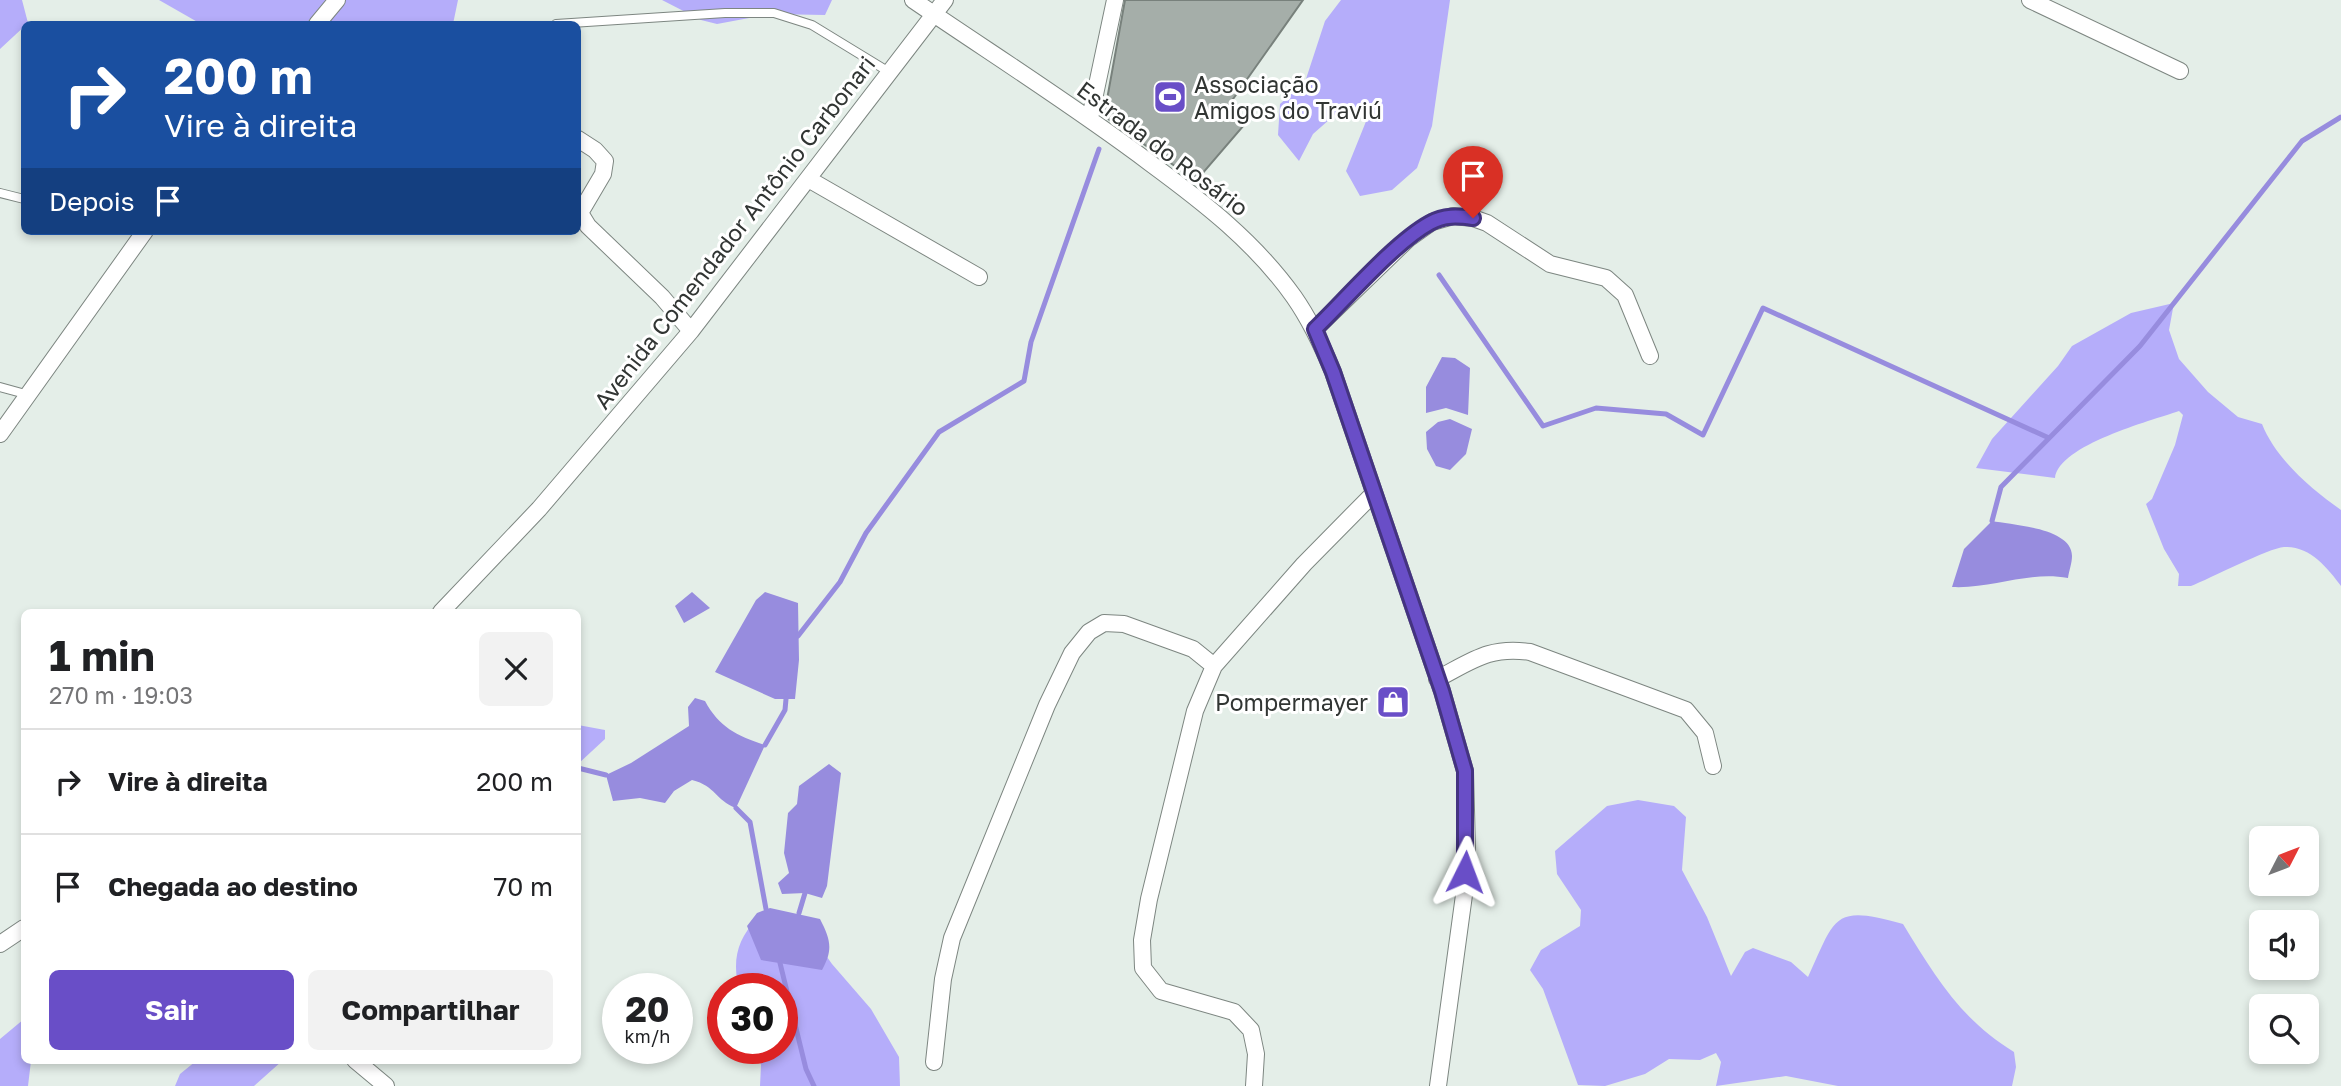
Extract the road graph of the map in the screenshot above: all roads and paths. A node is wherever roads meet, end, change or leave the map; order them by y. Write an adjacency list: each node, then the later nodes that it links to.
1 (337, 0): 7 (street)
2 (913, 0): 6 (street, Estrada do Rosário)
3 (944, 0): 6 (street, Avenida Comendador Antônio Carbonari)
4 (1115, 0): 11 (street)
5 (2030, 0): 9 (street)
6 (935, 15): 10 (street, Avenida Comendador Antônio Carbonari); 11 (street, Estrada do Rosário)
7 (320, 21)
8 (581, 22): 10 (lane)
9 (2180, 71)
10 (889, 72): 13 (street, Avenida Comendador Antônio Carbonari)
11 (1090, 118): 20 (street, Estrada do Rosário)
12 (581, 141): 16 (street)
13 (810, 180): 19 (street); 21 (street, Avenida Comendador Antônio Carbonari)
14 (0, 193): 15 (lane)
15 (21, 198)
16 (581, 211)
17 (581, 215): 21 (street)
18 (142, 235): 24 (street)
19 (979, 277)
20 (1315, 329): 22 (street); 26 (street, Estrada do Rosário)
21 (691, 331): 27 (street, Avenida Comendador Antônio Carbonari)
22 (1650, 356)
23 (0, 387): 24 (lane)
24 (29, 395): 25 (street)
25 (0, 434)
26 (1373, 494): 28 (street); 29 (street, Estrada do Rosário)
27 (444, 609)
28 (1214, 666): 33 (street); 36 (street)
29 (1437, 679): 30 (street); 37 (street, Estrada do Rosário)
30 (1713, 766)
31 (21, 930): 32 (street)
32 (0, 944)
33 (934, 1062)
34 (360, 1064): 35 (street)
35 (386, 1086)
36 (1254, 1086)
37 (1438, 1086)

